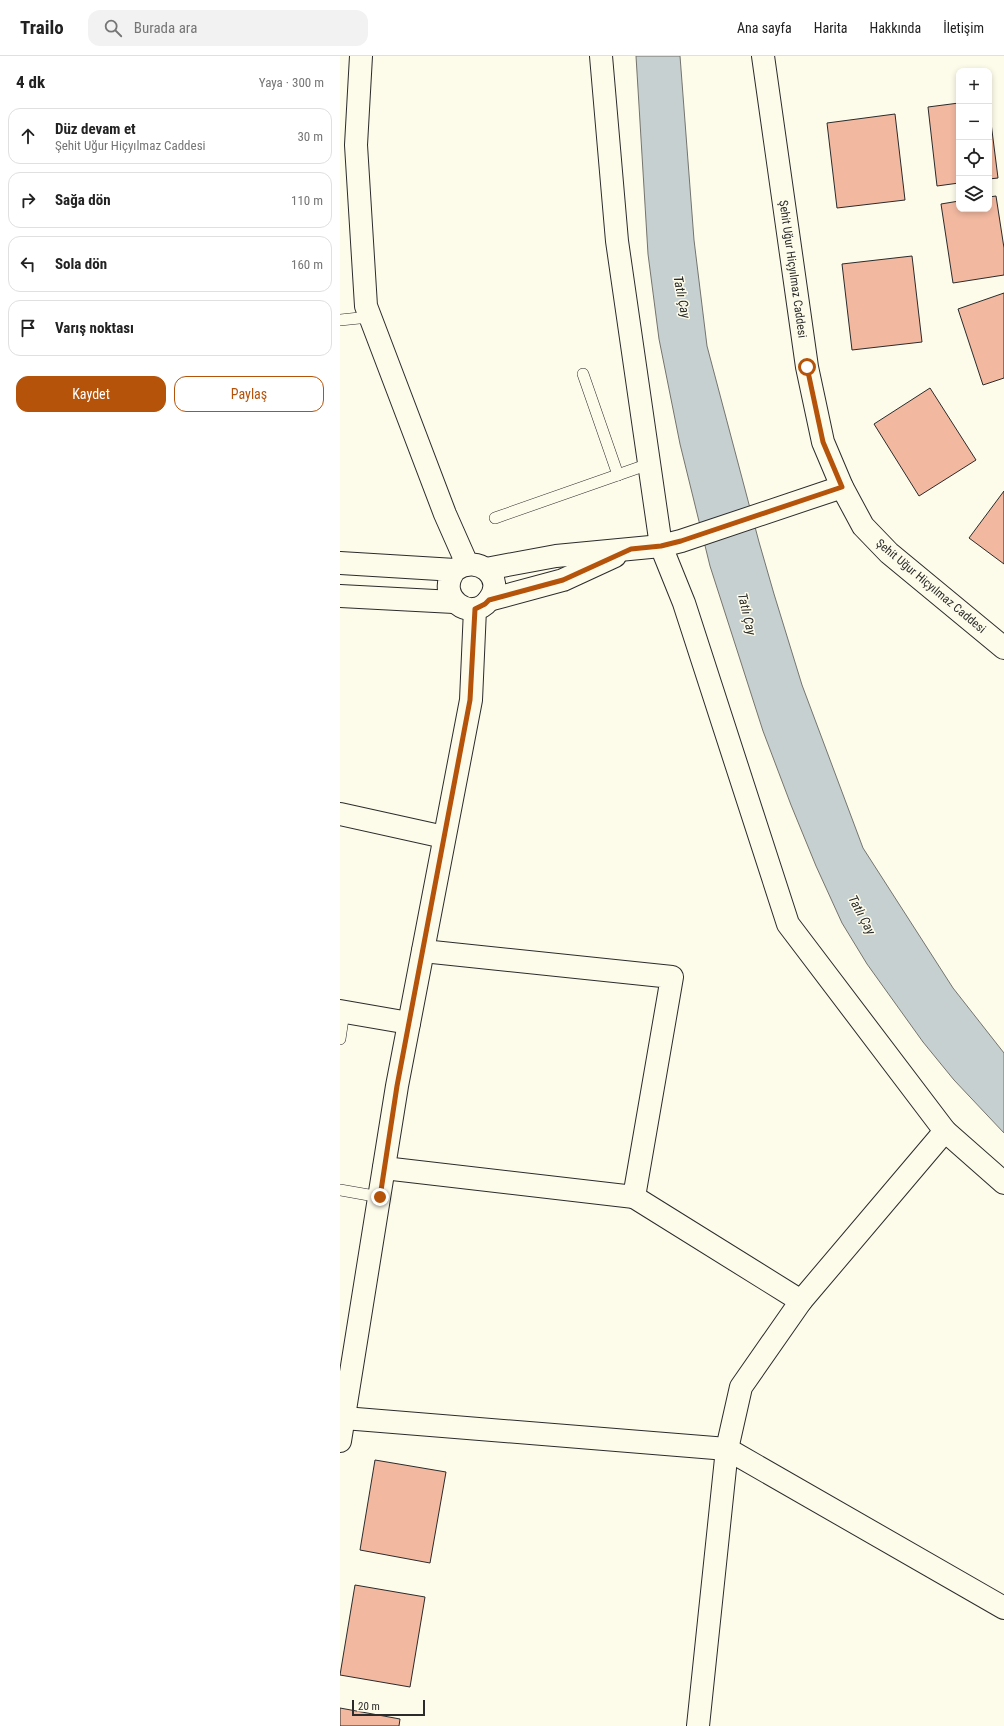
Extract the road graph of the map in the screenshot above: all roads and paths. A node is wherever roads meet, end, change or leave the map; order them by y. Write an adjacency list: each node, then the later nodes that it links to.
1 (360, 56): 4 (street)
2 (601, 56): 7 (street)
3 (763, 56): 9 (street, Şehit Uğur Hiçyılmaz Caddesi)
4 (369, 317): 5 (lane); 14 (street)
5 (340, 320)
6 (583, 374): 8 (lane)
7 (649, 464): 8 (lane); 11 (street)
8 (618, 475): 10 (lane)
9 (842, 487): 11 (street); 19 (street, Şehit Uğur Hiçyılmaz Caddesi)
10 (495, 518)
11 (671, 543): 12 (street); 26 (street)
12 (631, 549): 15 (street); 18 (street)
13 (340, 563): 14 (street)
14 (460, 567): 15 (street); 17 (street)
15 (486, 569): 18 (street)
16 (340, 596): 17 (street)
17 (454, 602): 18 (street)
18 (482, 605): 21 (street)
19 (1004, 648)
20 (340, 814): 21 (street)
21 (444, 836): 22 (street)
22 (423, 951): 24 (street); 31 (street)
23 (342, 1012): 24 (street); 25 (lane)
24 (409, 1023): 27 (street)
25 (340, 1039)
26 (945, 1131): 28 (street); 32 (street)
27 (384, 1168): 30 (street); 31 (street)
28 (1004, 1183)
29 (340, 1190): 30 (lane)
30 (380, 1197): 33 (street)
31 (634, 1197): 32 (street)
32 (801, 1301): 36 (street)
33 (345, 1378): 34 (street)
34 (344, 1418): 35 (street); 36 (street)
35 (340, 1442)
36 (727, 1449): 37 (street); 38 (street)
37 (1004, 1608)
38 (698, 1726)

